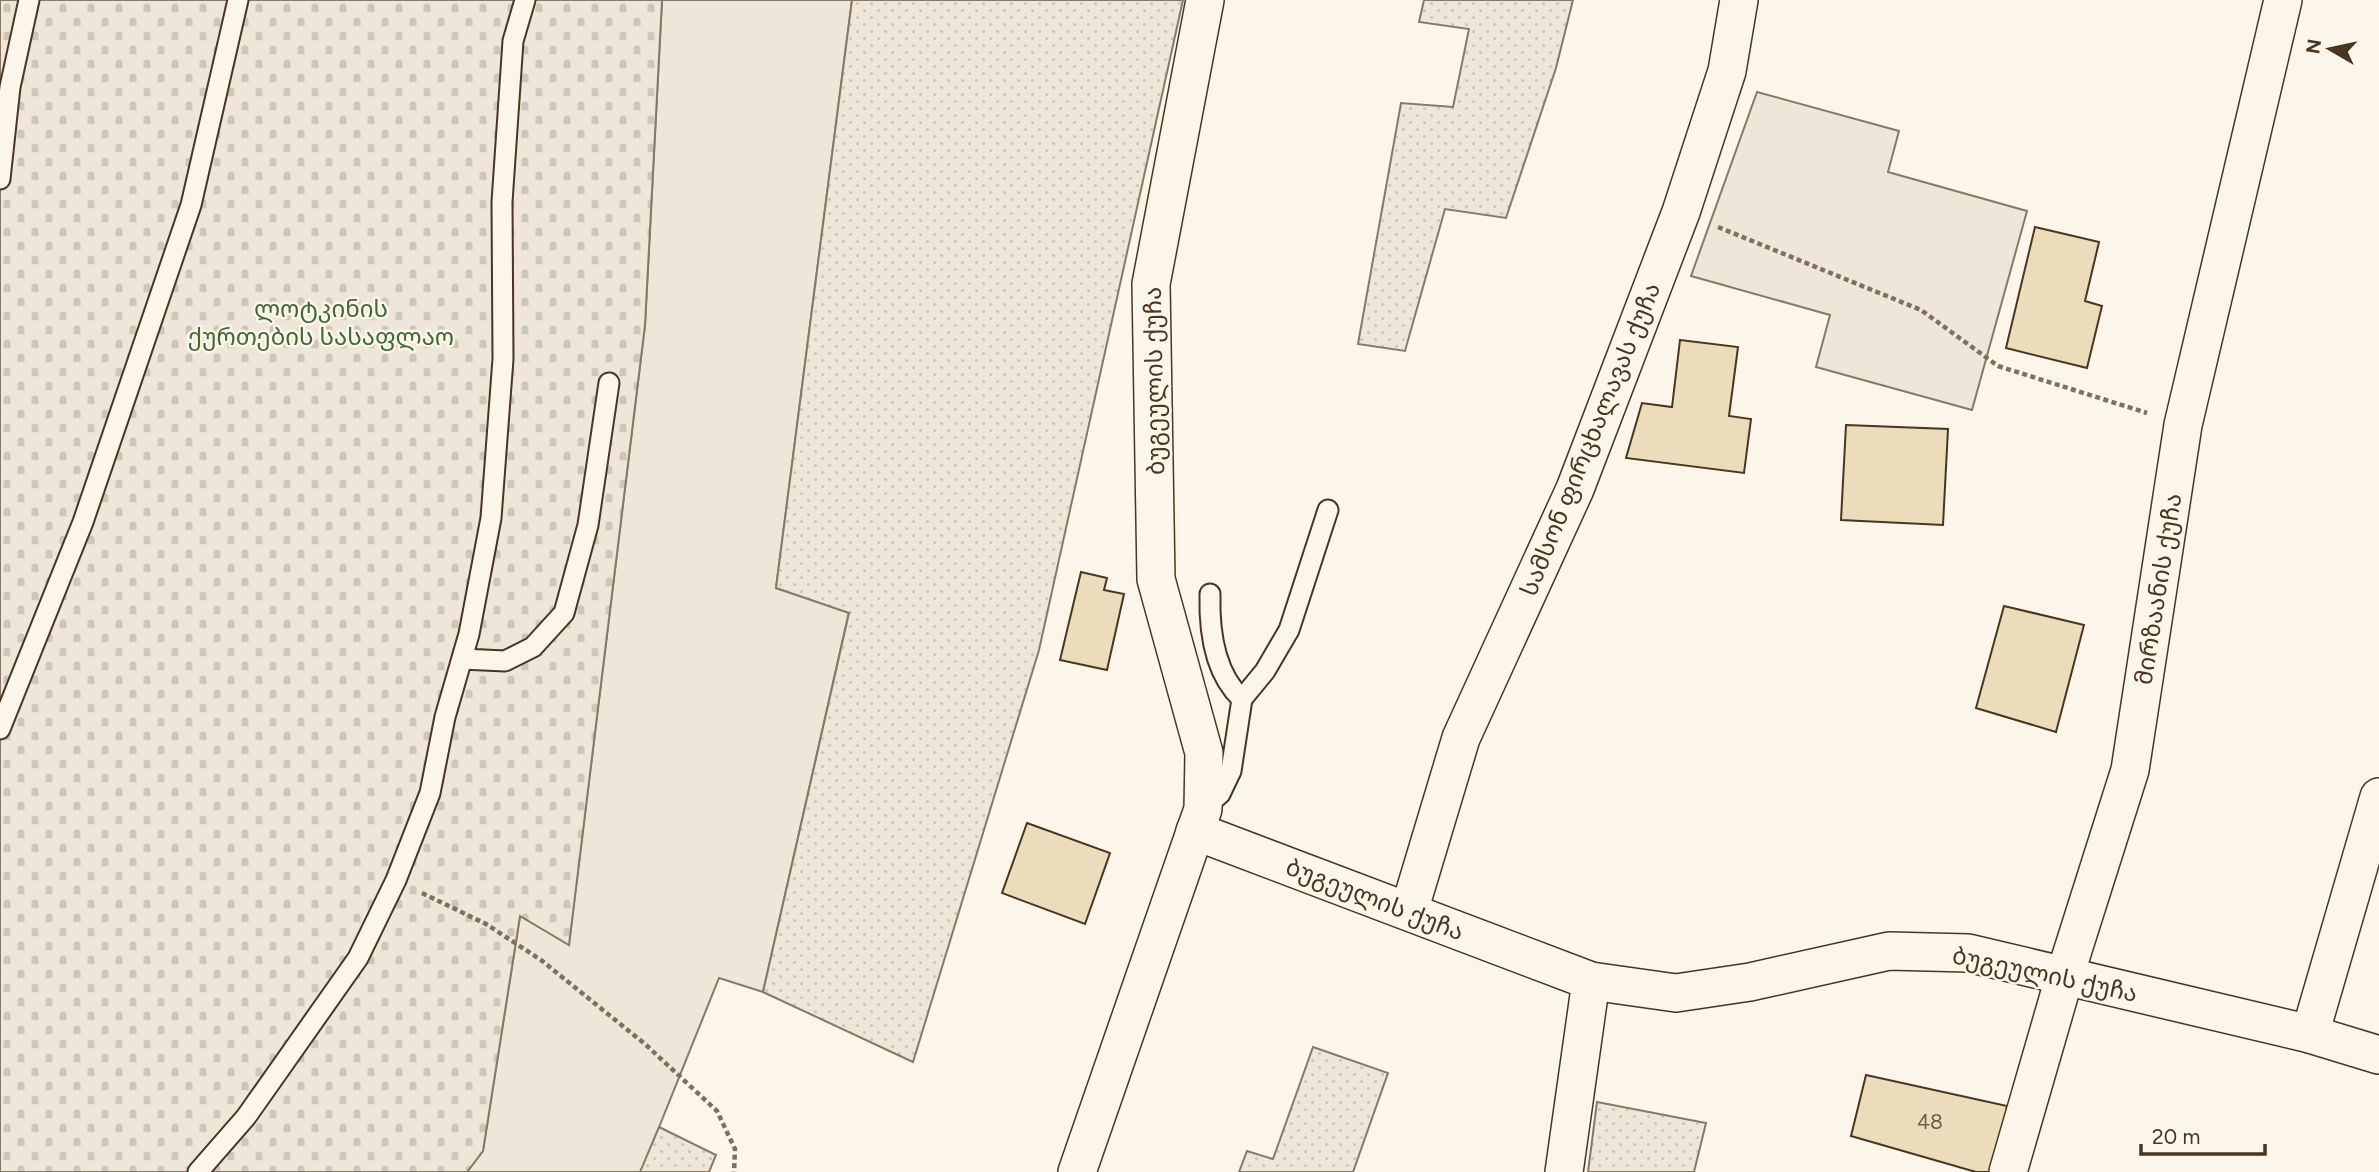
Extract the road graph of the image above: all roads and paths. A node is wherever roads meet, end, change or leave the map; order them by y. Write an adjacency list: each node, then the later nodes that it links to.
1 (29, 0): 7 (lane)
2 (238, 0): 15 (lane)
3 (525, 0): 13 (lane)
4 (1205, 0): 17 (street, ბუგეულის ქუჩა)
5 (1739, 0): 8 (street, სამსონ ფირცხალავას ქუჩა)
6 (2283, 0): 10 (street, მირზაანის ქუჩა)
7 (0, 179)
8 (1681, 212): 10 (path); 19 (street, სამსონ ფირცხალავას ქუჩა)
9 (609, 383): 13 (lane)
10 (2183, 425): 20 (street, მირზაანის ქუჩა)
11 (1328, 510): 14 (lane)
12 (1210, 594): 14 (lane)
13 (462, 659): 18 (lane)
14 (1242, 699): 17 (lane)
15 (0, 729)
16 (2379, 797): 22 (street)
17 (1199, 820): 19 (street, ბუგეულის ქუჩა); 26 (street)
18 (396, 880): 24 (lane); 25 (path)
19 (1409, 911): 21 (street, ბუგეულის ქუჩა)
20 (2065, 975): 21 (street, ბუგეულის ქუჩა); 22 (street, ბუგეულის ქუჩა); 28 (street, მირზაანის ქუჩა)
21 (1591, 981): 27 (street)
22 (2310, 1034): 23 (street, ბუგეულის ქუჩა)
23 (2379, 1055)
24 (198, 1172)
25 (734, 1172)
26 (1077, 1172)
27 (1564, 1172)
28 (2008, 1172)

